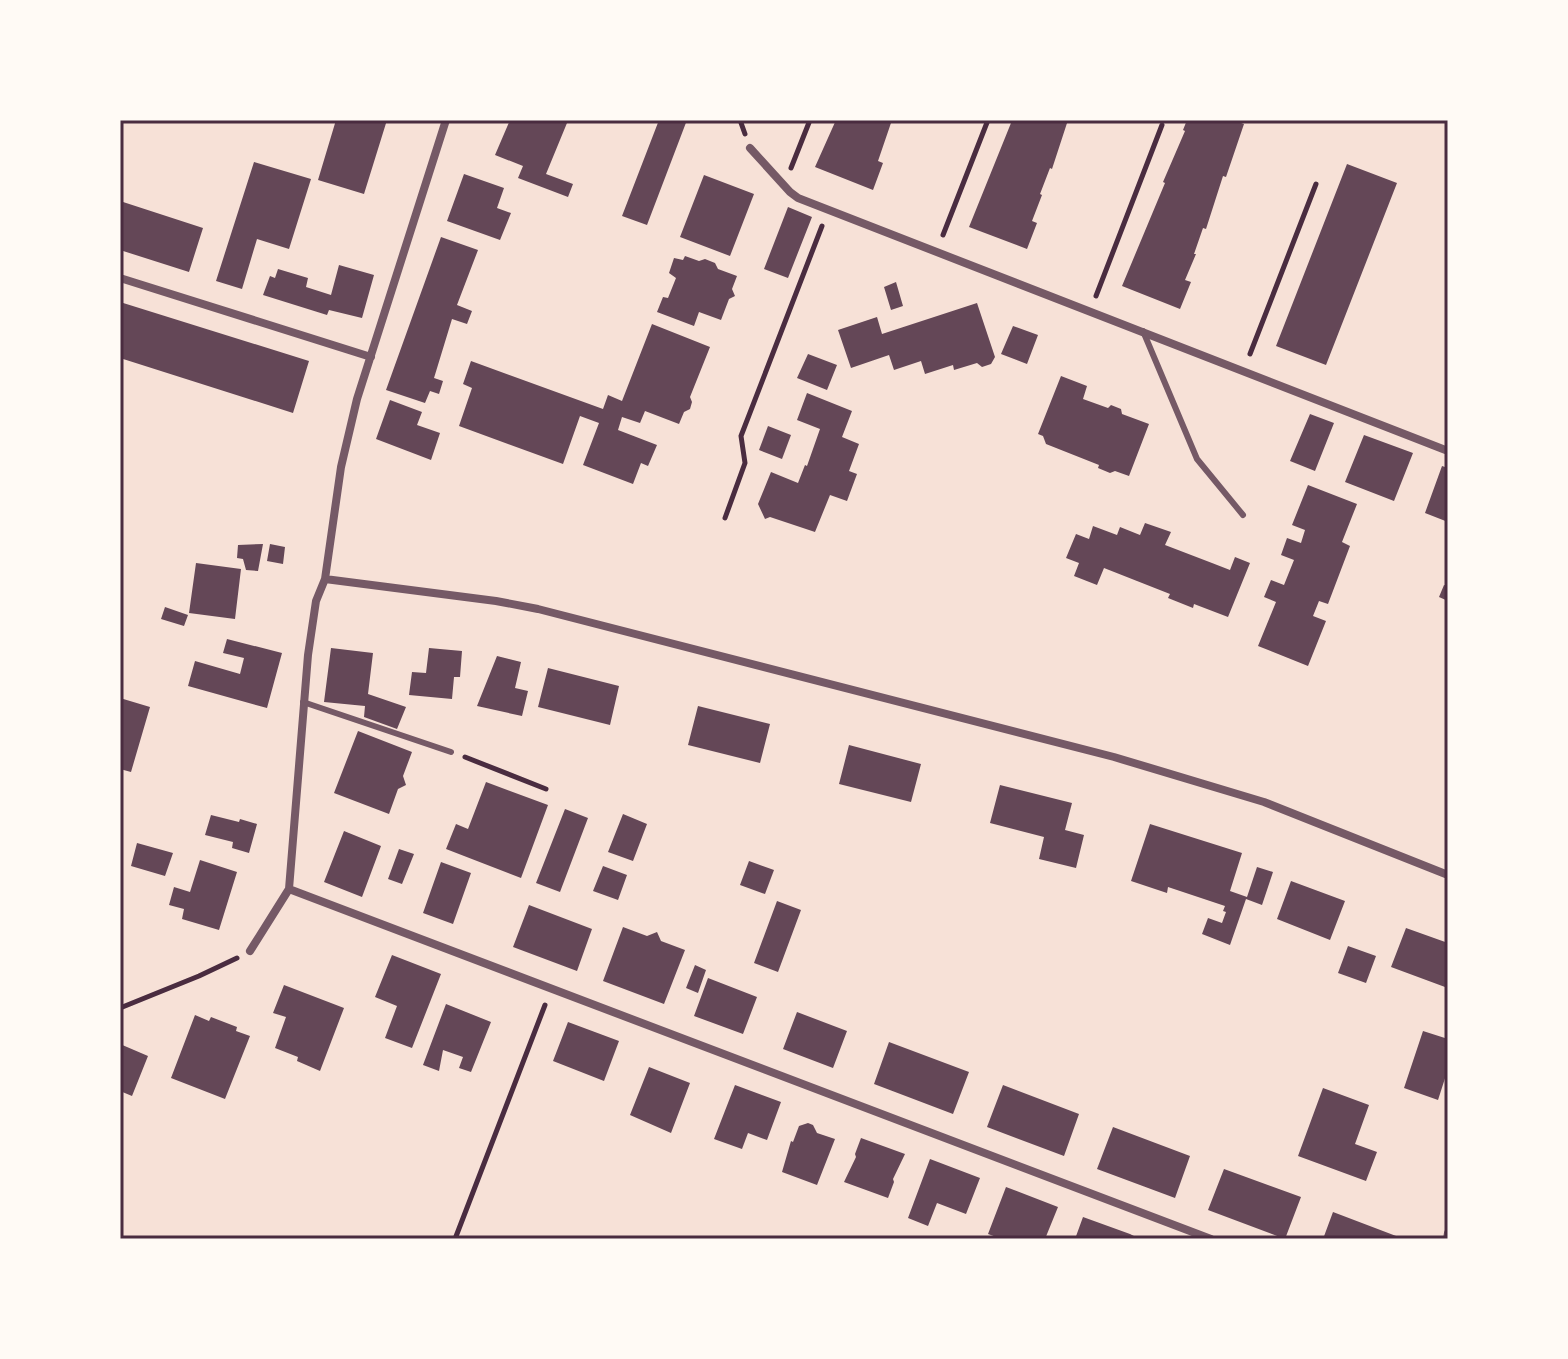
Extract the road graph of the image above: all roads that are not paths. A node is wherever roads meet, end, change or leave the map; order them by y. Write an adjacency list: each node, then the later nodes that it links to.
1 (446, 120): 5 (street)
2 (750, 148): 4 (street)
3 (120, 278): 5 (street)
4 (1143, 331): 6 (street); 7 (lane)
5 (371, 357): 8 (street)
6 (1448, 451)
7 (1243, 515)
8 (325, 579): 9 (street); 11 (street)
9 (303, 702): 10 (lane); 12 (street)
10 (451, 752)
11 (1448, 875)
12 (289, 889): 13 (street); 14 (street)
13 (250, 951)
14 (1211, 1239)

